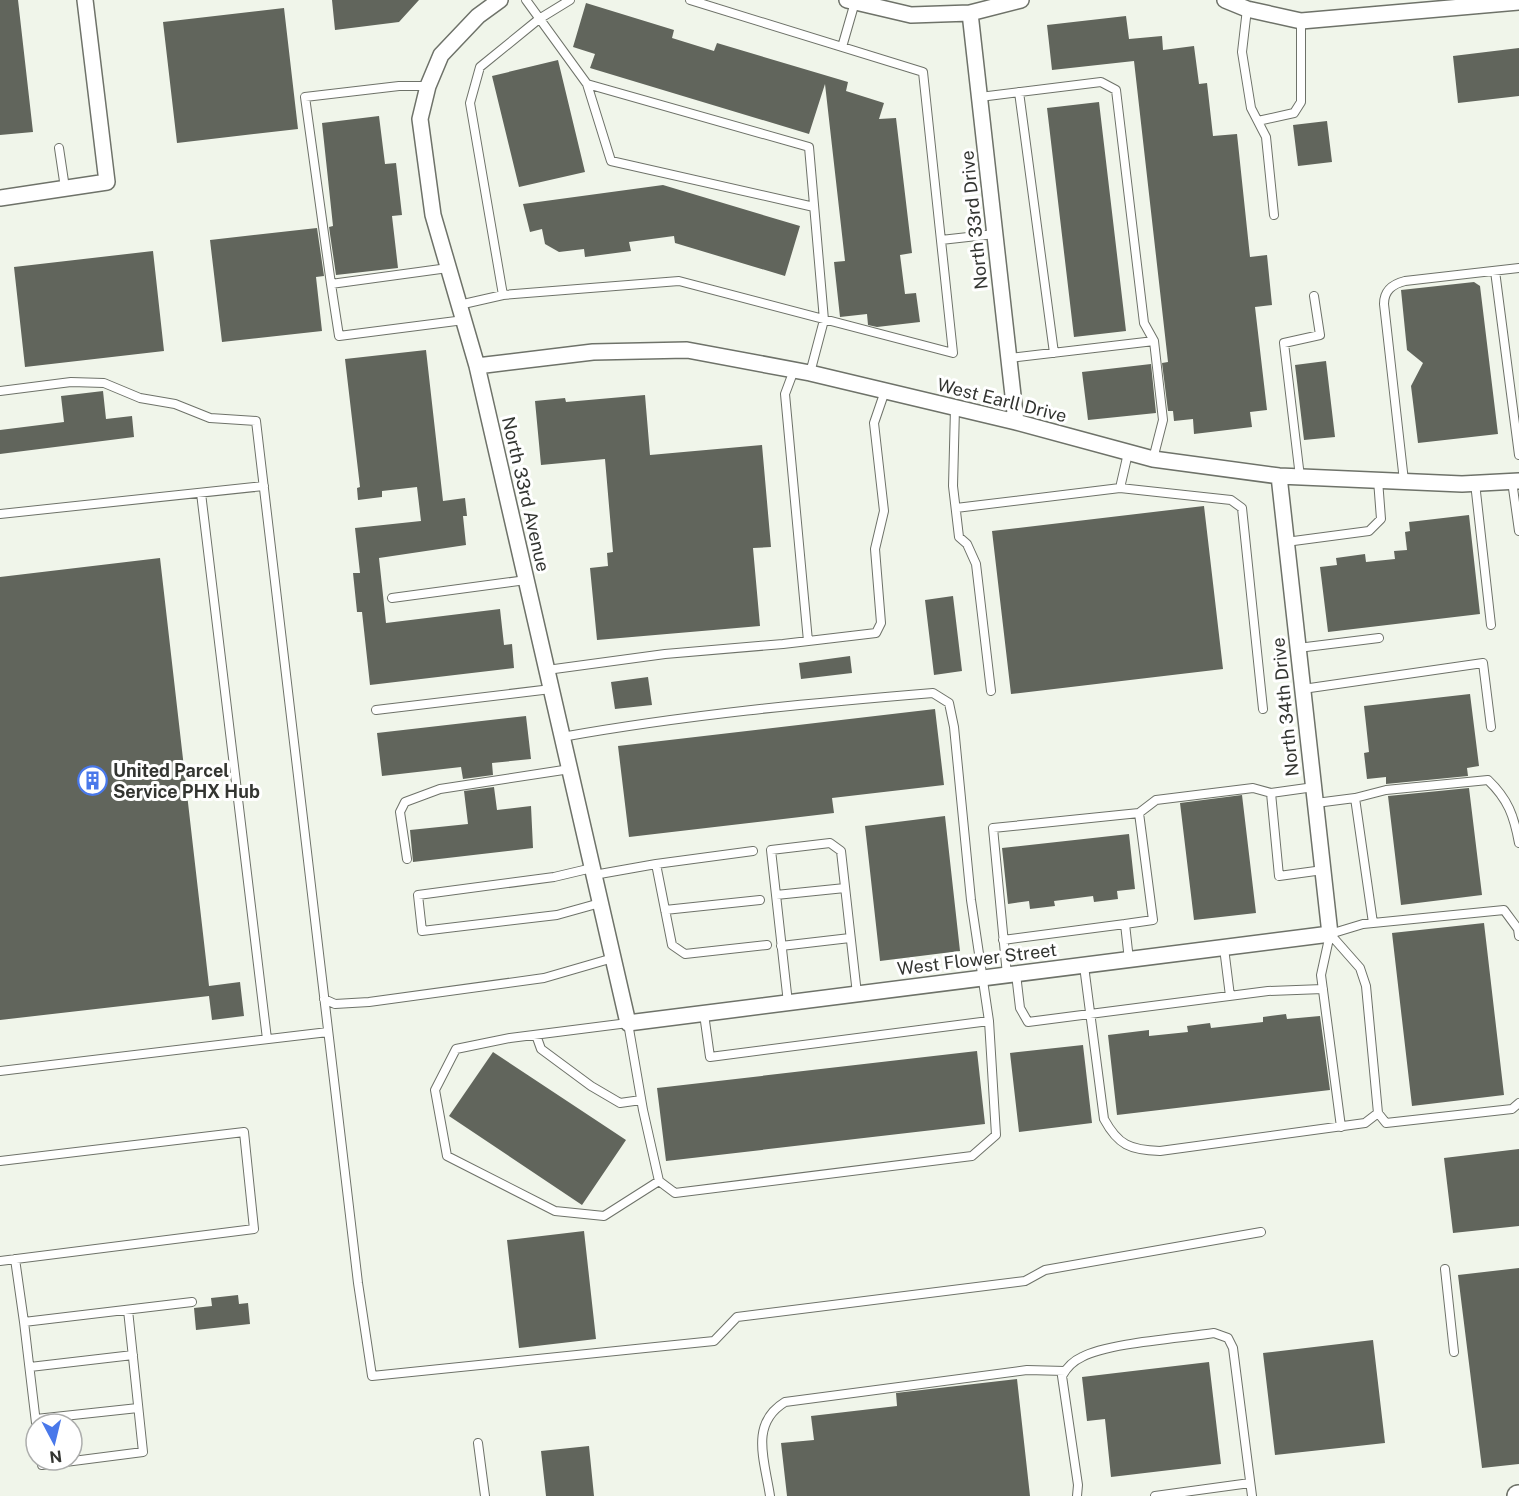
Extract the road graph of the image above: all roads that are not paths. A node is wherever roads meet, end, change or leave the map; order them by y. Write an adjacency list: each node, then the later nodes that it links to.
1 (85, 0): 21 (street)
2 (500, 0): 16 (street, North 33rd Avenue)
3 (526, 0): 12 (lane)
4 (570, 0): 12 (lane)
5 (690, 0): 14 (lane)
6 (1021, 0): 11 (street)
7 (1225, 0): 10 (street)
8 (851, 1): 11 (street); 14 (lane)
9 (1519, 2): 13 (street)
10 (1247, 9): 13 (street); 19 (lane)
11 (970, 13): 18 (street, North 33rd Drive)
12 (539, 19): 15 (lane); 31 (lane)
13 (1301, 21): 19 (lane)
14 (842, 47): 26 (lane)
15 (587, 84): 23 (lane); 23 (lane)
16 (428, 86): 27 (street, North 33rd Avenue); 30 (lane)
17 (1019, 92): 18 (lane); 36 (lane); 37 (lane)
18 (980, 97): 25 (street, North 33rd Drive)
19 (1258, 121): 24 (lane)
20 (59, 148): 21 (lane)
21 (65, 188): 22 (street)
22 (0, 198)
23 (814, 207): 35 (lane)
24 (1274, 215)
25 (995, 234): 26 (lane); 38 (street, North 33rd Drive)
26 (941, 240): 35 (lane)
27 (448, 268): 30 (lane); 33 (street, North 33rd Avenue)
28 (1519, 268): 29 (lane)
29 (1495, 271): 47 (lane); 52 (lane)
30 (331, 284): 34 (lane)
31 (503, 296): 33 (lane); 35 (lane)
32 (1314, 296): 50 (lane)
33 (459, 305): 34 (street, North 33rd Avenue)
34 (464, 320): 39 (street, North 33rd Avenue)
35 (824, 321): 41 (lane)
36 (1154, 341): 37 (lane); 48 (lane)
37 (1054, 353): 38 (lane)
38 (1009, 358): 45 (street, North 33rd Drive)
39 (477, 366): 40 (street, West Earll Drive); 62 (street, North 33rd Avenue)
40 (794, 370): 41 (street, West Earll Drive); 66 (lane)
41 (810, 373): 43 (street, West Earll Drive)
42 (0, 390): 55 (lane)
43 (885, 392): 44 (street, West Earll Drive); 66 (lane)
44 (955, 408): 45 (street, West Earll Drive); 58 (lane)
45 (1016, 422): 46 (street, West Earll Drive)
46 (1128, 453): 48 (street, West Earll Drive); 56 (lane)
47 (1519, 455)
48 (1152, 459): 49 (street, West Earll Drive)
49 (1279, 476): 50 (street, West Earll Drive); 61 (street, North 34th Drive)
50 (1300, 477): 51 (street, West Earll Drive)
51 (1378, 480): 52 (street, West Earll Drive); 61 (lane)
52 (1404, 481): 54 (street, West Earll Drive)
53 (1516, 481): 54 (street, West Earll Drive); 60 (lane)
54 (1475, 483): 64 (lane)
55 (264, 486): 57 (lane); 110 (lane)
56 (1120, 488): 58 (lane); 72 (lane)
57 (201, 493): 59 (lane); 118 (lane)
58 (956, 508): 71 (lane)
59 (0, 514)
60 (1519, 531)
61 (1286, 542): 67 (street, North 34th Drive)
62 (526, 580): 63 (lane); 68 (street, North 33rd Avenue)
63 (392, 598)
64 (1491, 625)
65 (1379, 638): 67 (lane)
66 (808, 641): 68 (lane)
67 (1298, 648): 70 (street, North 34th Drive)
68 (547, 670): 69 (street, North 33rd Avenue)
69 (551, 689): 73 (lane); 75 (street, North 33rd Avenue)
70 (1303, 689): 74 (lane); 77 (street, North 34th Drive)
71 (991, 692)
72 (1263, 709)
73 (376, 710)
74 (1491, 727)
75 (562, 737): 76 (street, North 33rd Avenue); 106 (lane)
76 (570, 769): 84 (lane); 87 (street, North 33rd Avenue)
77 (1314, 787): 78 (lane); 80 (street, North 34th Drive)
78 (1271, 793): 81 (lane); 86 (lane)
79 (1355, 798): 80 (lane); 82 (lane); 93 (lane)
80 (1316, 803): 86 (street, North 34th Drive)
81 (1138, 813): 94 (lane); 98 (lane)
82 (1519, 843)
83 (753, 852): 85 (lane)
84 (407, 859)
85 (656, 864): 87 (lane); 92 (lane)
86 (1323, 870): 95 (street, North 34th Drive)
87 (593, 871): 91 (street, North 33rd Avenue); 91 (lane)
88 (845, 888): 89 (lane); 89 (lane); 97 (lane)
89 (776, 895): 100 (lane)
90 (760, 900): 92 (lane)
91 (600, 903): 102 (street, North 33rd Avenue)
92 (665, 910): 99 (lane)
93 (1373, 923): 95 (lane); 96 (lane)
94 (1125, 924): 98 (lane); 103 (lane)
95 (1330, 934): 101 (street, West Flower Street); 107 (lane); 122 (lane)
96 (1519, 936)
97 (850, 938): 100 (lane); 108 (lane)
98 (1003, 940): 105 (lane)
99 (766, 945)
100 (781, 946): 111 (lane)
101 (1224, 948): 103 (street, West Flower Street); 109 (lane)
102 (613, 958): 110 (lane); 115 (street, North 33rd Avenue)
103 (1129, 960): 104 (street, West Flower Street)
104 (1084, 966): 105 (street, West Flower Street); 112 (lane)
105 (1011, 975): 106 (street, West Flower Street); 112 (lane)
106 (982, 979): 108 (street, West Flower Street); 114 (lane)
107 (1323, 989): 109 (lane); 123 (lane)
108 (857, 994): 111 (street, West Flower Street)
109 (1230, 996): 112 (lane)
110 (324, 999): 116 (lane)
111 (788, 1003): 113 (street, West Flower Street)
112 (1090, 1013): 123 (lane)
113 (704, 1014): 114 (lane); 115 (street, West Flower Street)
114 (989, 1021): 125 (lane)
115 (628, 1023): 117 (lane); 120 (lane)
116 (328, 1032): 118 (lane); 126 (lane)
117 (536, 1035): 120 (lane); 125 (lane)
118 (267, 1039): 119 (lane)
119 (0, 1071)
120 (641, 1100): 125 (lane)
121 (1519, 1103): 122 (lane)
122 (1378, 1113): 123 (lane)
123 (1341, 1127)
124 (0, 1161): 127 (lane)
125 (659, 1181)
126 (1260, 1232)
127 (15, 1259): 128 (lane); 132 (lane)
128 (0, 1261)
129 (1445, 1269): 133 (lane)
130 (192, 1302): 131 (lane)
131 (128, 1310): 132 (lane); 134 (lane)
132 (24, 1322): 135 (lane)
133 (1454, 1353)
134 (133, 1355): 135 (lane); 137 (lane)
135 (30, 1367): 138 (lane)
136 (1065, 1371): 142 (lane); 144 (lane); 145 (lane)
137 (138, 1408): 139 (lane); 141 (lane)
138 (35, 1412)
139 (84, 1415)
140 (478, 1443): 143 (lane)
141 (84, 1460)
142 (1251, 1483): 146 (lane); 147 (lane)
143 (485, 1496)
144 (770, 1496)
145 (1077, 1496)
146 (1155, 1496)
147 (1252, 1496)

